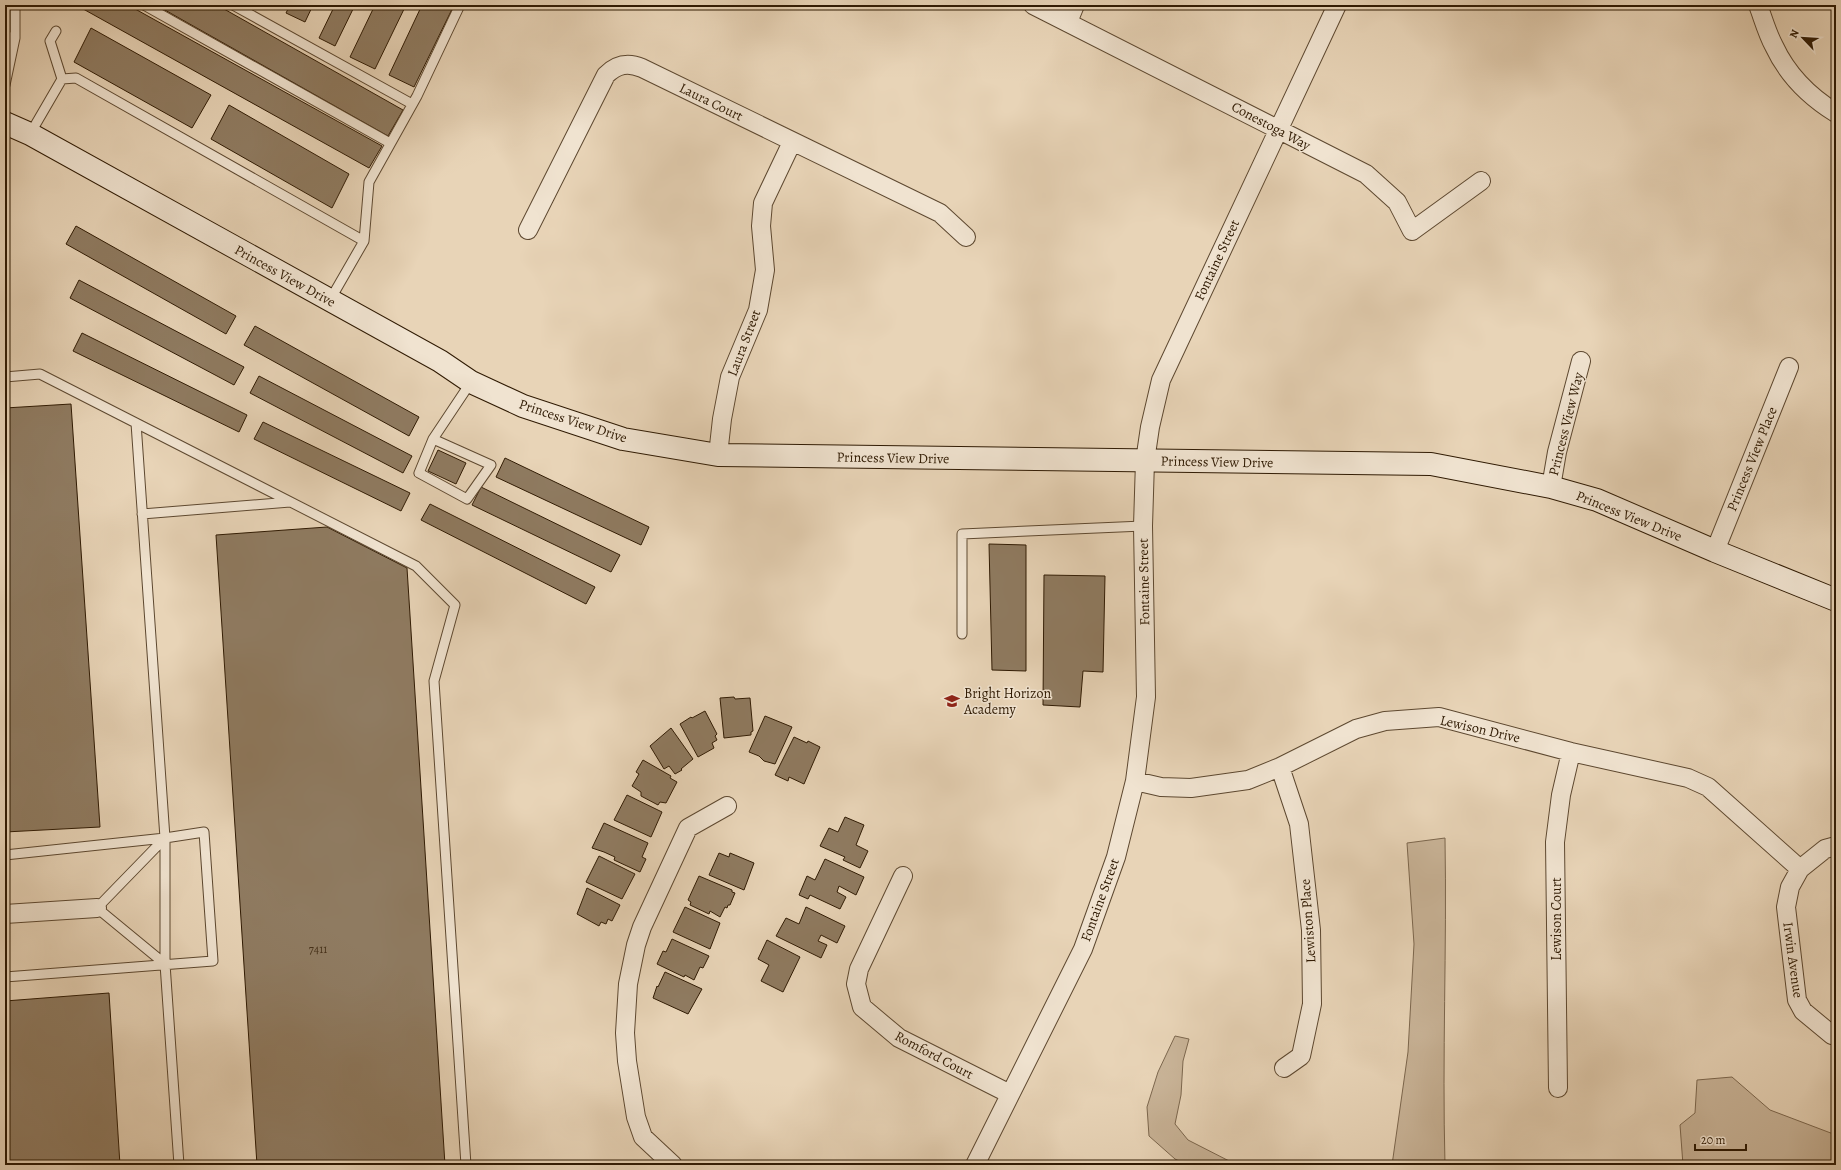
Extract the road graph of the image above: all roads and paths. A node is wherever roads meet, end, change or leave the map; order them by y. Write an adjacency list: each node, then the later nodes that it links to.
1 (15, 5): 12 (lane)
2 (144, 5): 21 (lane)
3 (233, 5): 15 (lane)
4 (460, 5): 15 (lane)
5 (1033, 5): 9 (street, Conestoga Way)
6 (1075, 5): 9 (street)
7 (1337, 5): 18 (street, Fontaine Street)
8 (1758, 5): 16 (street)
9 (1068, 22): 18 (street, Conestoga Way)
10 (56, 30): 13 (lane)
11 (5, 36): 12 (lane)
12 (15, 38): 14 (lane)
13 (62, 79): 19 (lane); 25 (lane)
14 (5, 85)
15 (412, 104): 21 (lane)
16 (1836, 113)
17 (5, 123): 19 (main road, Princess View Drive)
18 (1278, 130): 22 (street, Conestoga Way); 34 (street, Fontaine Street)
19 (30, 134): 26 (main road, Princess View Drive)
20 (792, 142): 23 (street, Laura Court); 24 (street, Laura Court); 33 (street, Laura Street)
21 (390, 144): 25 (lane)
22 (1481, 181)
23 (528, 230)
24 (966, 237)
25 (364, 241): 26 (lane)
26 (330, 301): 30 (main road, Princess View Drive)
27 (1581, 361): 35 (street, Princess View Way)
28 (1789, 368): 39 (street, Princess View Place)
29 (5, 377): 31 (lane)
30 (471, 382): 32 (lane); 33 (main road, Princess View Drive)
31 (136, 423): 36 (lane); 37 (lane)
32 (433, 439): 32 (lane)
33 (718, 455): 34 (main road, Princess View Drive)
34 (1145, 461): 35 (main road, Princess View Drive); 38 (street, Fontaine Street)
35 (1551, 487): 39 (main road, Princess View Drive)
36 (290, 502): 37 (lane); 61 (lane)
37 (142, 514): 46 (lane)
38 (1143, 526): 41 (lane); 44 (street, Fontaine Street)
39 (1715, 551): 40 (main road, Princess View Drive)
40 (1836, 600)
41 (962, 634)
42 (1572, 752): 43 (street, Lewison Drive); 49 (street, Lewison Drive); 57 (street, Lewison Court)
43 (1280, 767): 44 (street, Lewison Drive); 56 (street, Lewiston Place)
44 (1135, 781): 58 (street, Fontaine Street)
45 (727, 806): 59 (street)
46 (165, 838): 48 (lane); 51 (lane); 53 (lane); 53 (lane)
47 (1836, 846): 49 (street)
48 (5, 855)
49 (1800, 869): 55 (street, Irwin Avenue)
50 (903, 876): 58 (street, Romford Court)
51 (97, 908): 52 (street); 53 (lane)
52 (5, 914)
53 (165, 964): 54 (lane); 60 (lane)
54 (5, 977)
55 (1836, 1036)
56 (1284, 1068)
57 (1558, 1088)
58 (1010, 1094): 62 (street, Fontaine Street)
59 (670, 1162)
60 (179, 1165)
61 (466, 1165)
62 (975, 1165)

